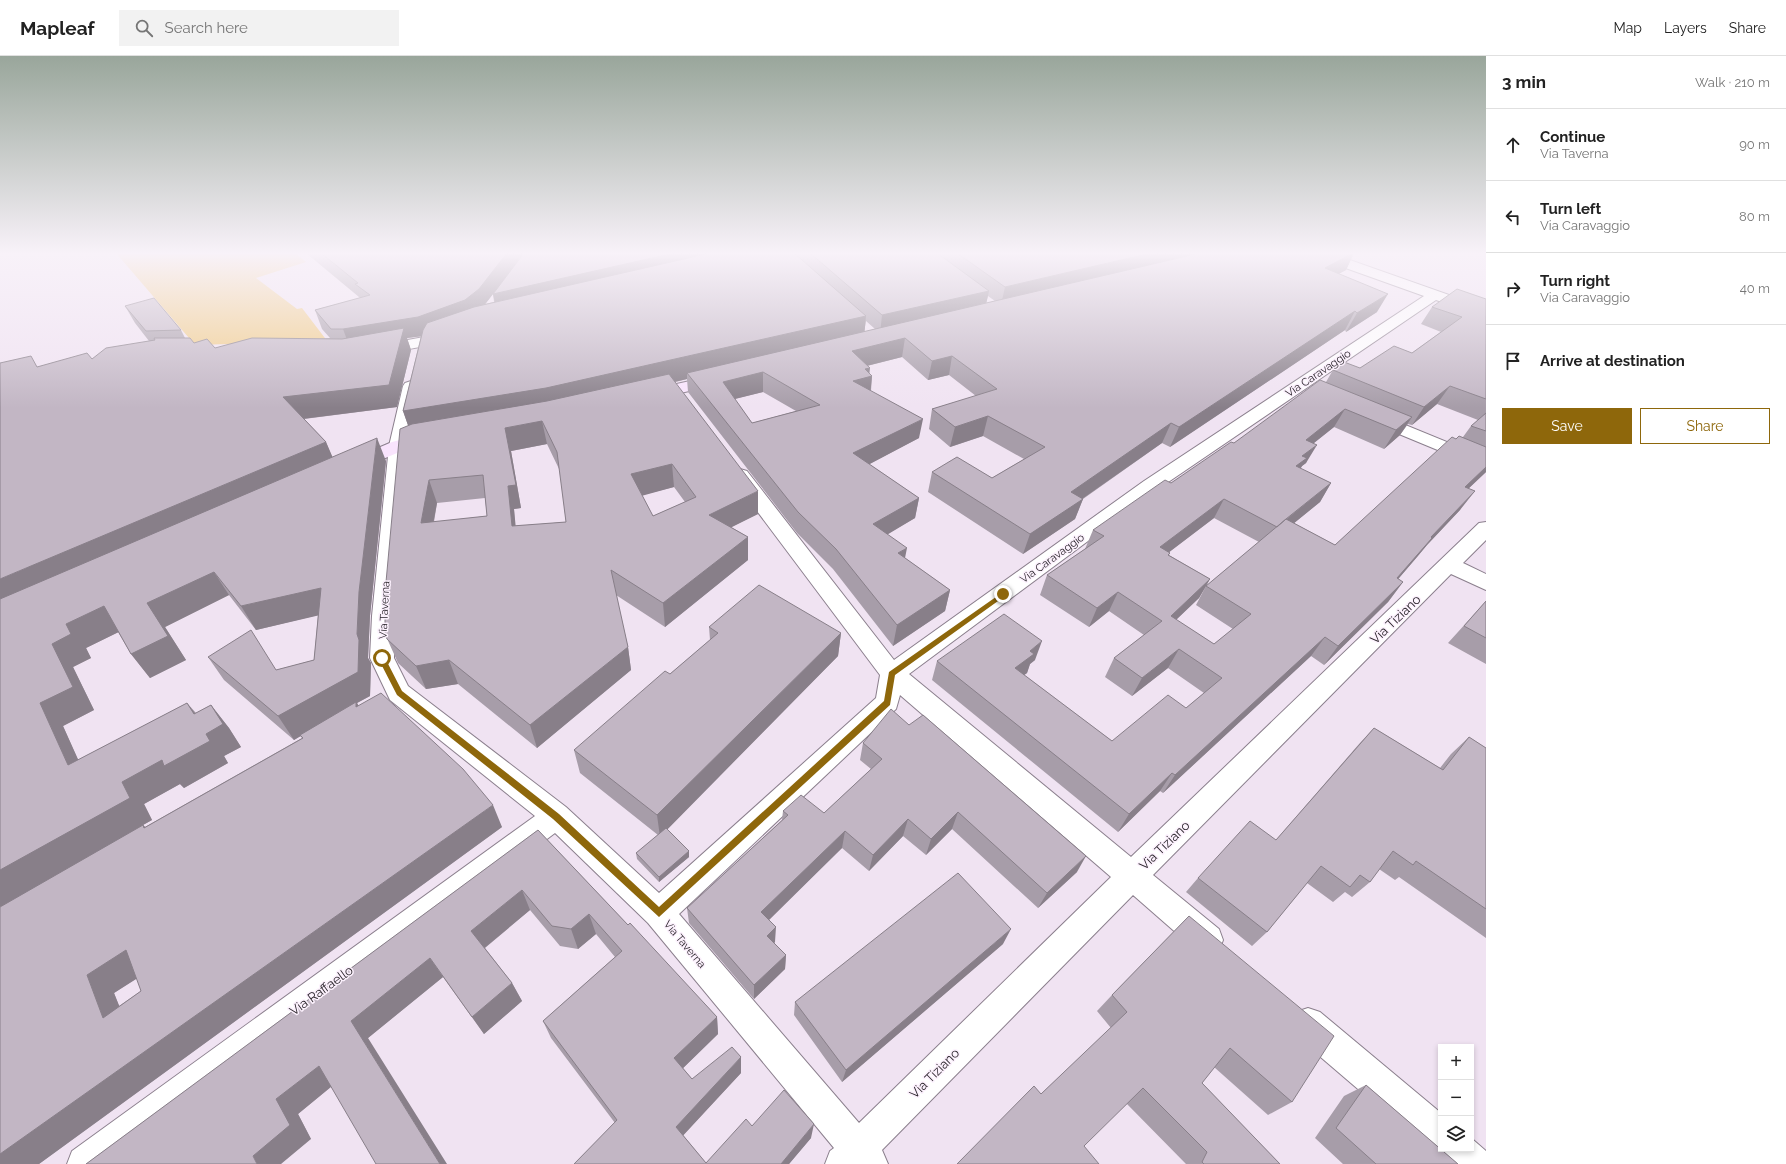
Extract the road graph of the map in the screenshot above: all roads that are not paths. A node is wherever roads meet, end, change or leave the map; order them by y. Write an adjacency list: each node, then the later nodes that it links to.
1 (1421, 305): 18 (street, Via Caravaggio)
2 (1464, 305): 3 (street)
3 (1486, 313)
4 (461, 328): 5 (street)
5 (427, 341): 6 (street); 11 (street, Via Taverna)
6 (365, 352)
7 (730, 377): 8 (street)
8 (636, 398)
9 (1364, 413): 13 (street)
10 (446, 435): 11 (street)
11 (398, 446): 14 (street); 19 (street, Via Taverna)
12 (728, 459): 18 (street)
13 (1486, 465)
14 (340, 472)
15 (1486, 528): 16 (street, Via Tiziano)
16 (1450, 565): 17 (street); 20 (street, Via Tiziano)
17 (1486, 583)
18 (892, 674): 20 (street); 21 (street)
19 (556, 816): 21 (street, Via Taverna); 27 (street, Via Raffaello)
20 (1132, 876): 22 (street); 26 (street, Via Tiziano)
21 (659, 913): 26 (street, Via Taverna)
22 (1223, 952)
23 (1290, 1009): 24 (street)
24 (1438, 1133)
25 (1460, 1152): 28 (street)
26 (857, 1159)
27 (85, 1164)
28 (1474, 1164)

